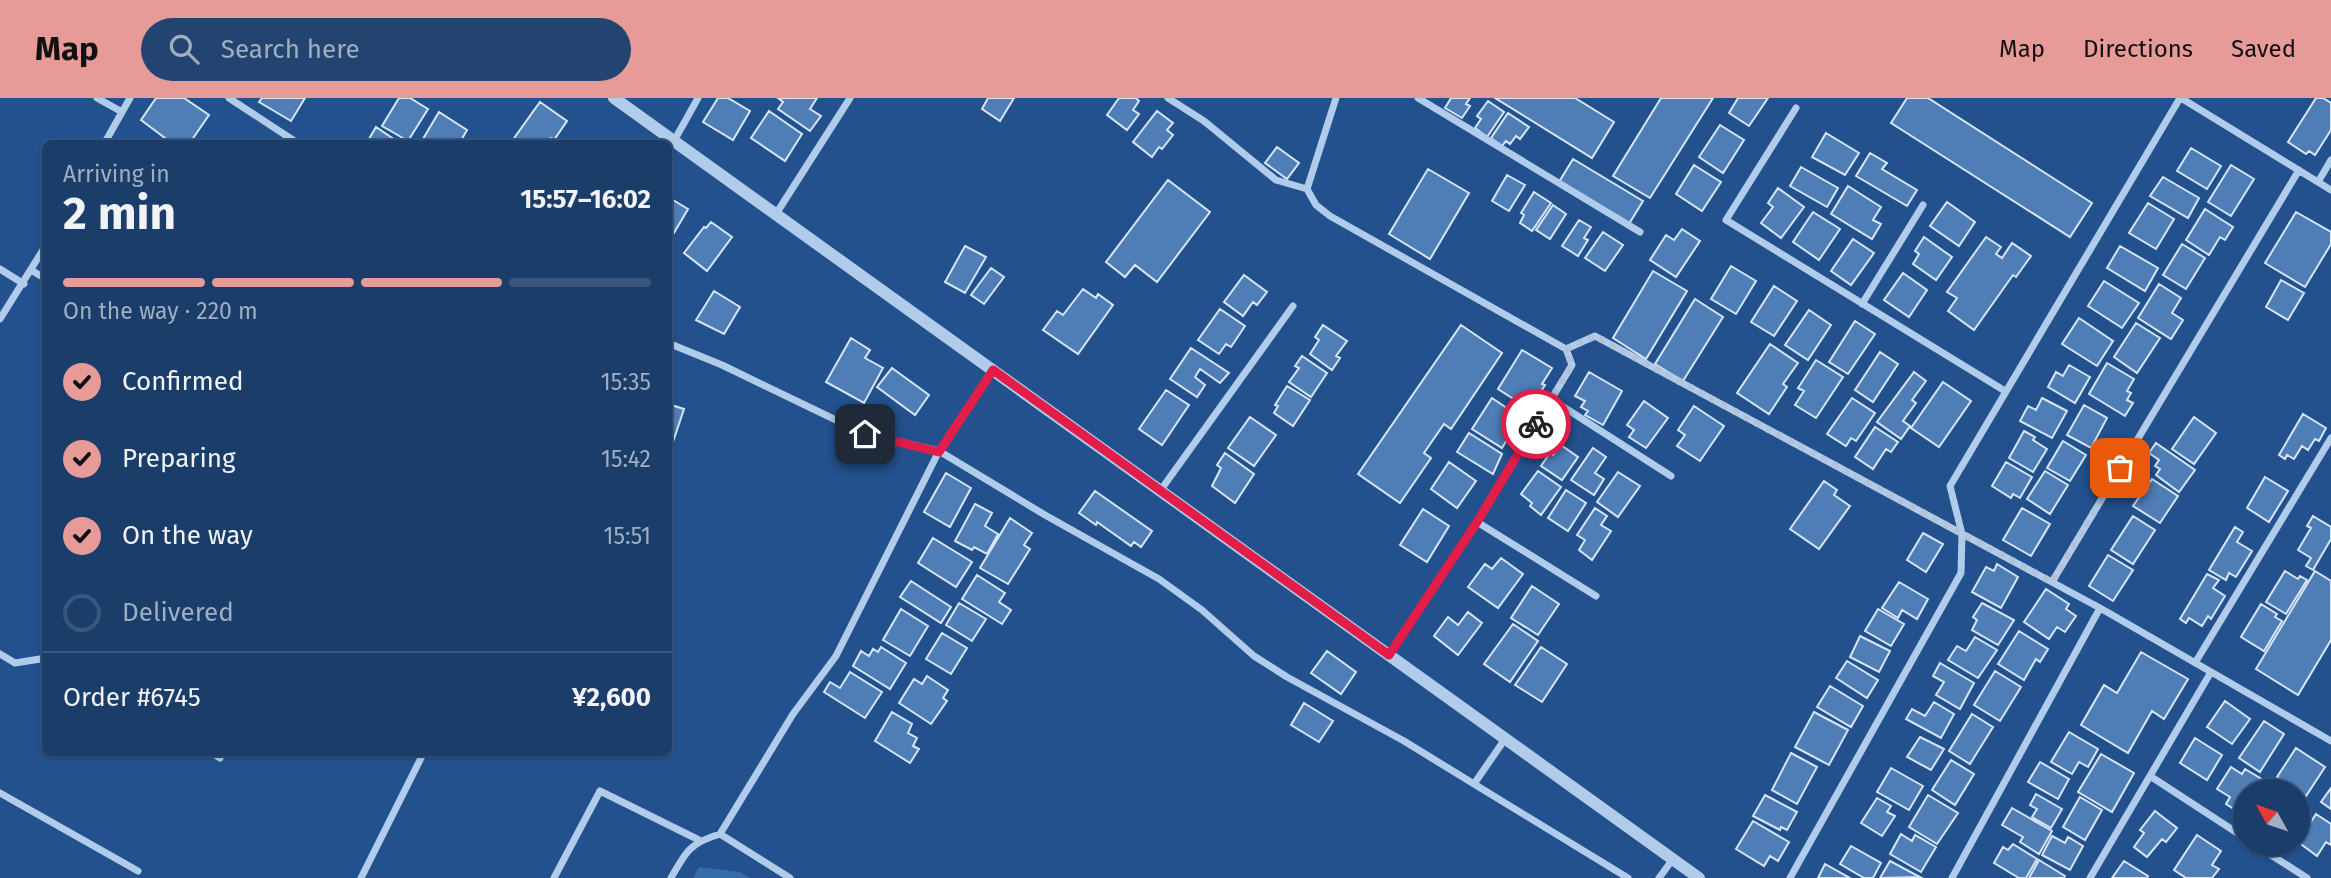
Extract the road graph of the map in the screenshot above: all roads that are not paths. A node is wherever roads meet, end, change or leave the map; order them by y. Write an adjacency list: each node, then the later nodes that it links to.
1 (97, 98): 12 (street)
2 (130, 98): 12 (street)
3 (229, 98): 14 (street)
4 (614, 98): 15 (street)
5 (698, 98): 15 (street)
6 (850, 98): 22 (street)
7 (1168, 98): 19 (street)
8 (1336, 98): 19 (street)
9 (1418, 98): 23 (street)
10 (2180, 98): 17 (street); 35 (street)
11 (1796, 108): 29 (street)
12 (122, 112): 13 (street)
13 (106, 140)
14 (293, 140)
15 (674, 141): 22 (street)
16 (2331, 160): 18 (street)
17 (2298, 170): 18 (street); 43 (street)
18 (2318, 182): 20 (street)
19 (1307, 189): 33 (street)
20 (2331, 190)
21 (1923, 205): 29 (street)
22 (776, 215): 34 (street)
23 (1640, 232)
24 (42, 252): 26 (street)
25 (0, 269): 28 (street)
26 (31, 270): 27 (street); 28 (street)
27 (42, 277)
28 (23, 284): 31 (street)
29 (1862, 304): 35 (street)
30 (1293, 306): 40 (street)
31 (0, 319)
32 (672, 345): 38 (street)
33 (1566, 349): 36 (street); 42 (street)
34 (993, 370): 38 (street); 40 (street)
35 (2005, 391): 42 (street)
36 (1551, 399): 39 (street); 41 (street)
37 (2331, 438): 49 (street)
38 (939, 452): 57 (street); 60 (street)
39 (1671, 476)
40 (1160, 491): 47 (street)
41 (1477, 522): 44 (street); 47 (street)
42 (1962, 534): 43 (street); 72 (street)
43 (2052, 582): 45 (street)
44 (1596, 596)
45 (2100, 608): 49 (street); 73 (street)
46 (0, 654): 48 (street)
47 (1389, 655): 51 (street)
48 (42, 660)
49 (2195, 663): 50 (street)
50 (2211, 672): 52 (street); 56 (street)
51 (1505, 739): 57 (street); 63 (street)
52 (2331, 741)
53 (217, 756): 55 (street)
54 (422, 756): 65 (street)
55 (220, 758)
56 (2150, 776): 59 (street); 74 (street)
57 (1474, 784): 69 (street)
58 (0, 793): 64 (street)
59 (2233, 830)
60 (720, 834): 61 (street); 68 (street)
61 (699, 840): 66 (street); 67 (street)
62 (2273, 856): 75 (street)
63 (1673, 859): 70 (street); 71 (street)
64 (138, 871)
65 (361, 878)
66 (554, 878)
67 (671, 878)
68 (790, 878)
69 (1628, 878)
70 (1659, 878)
71 (1699, 878)
72 (1790, 878)
73 (1952, 878)
74 (2090, 878)
75 (2307, 878)

